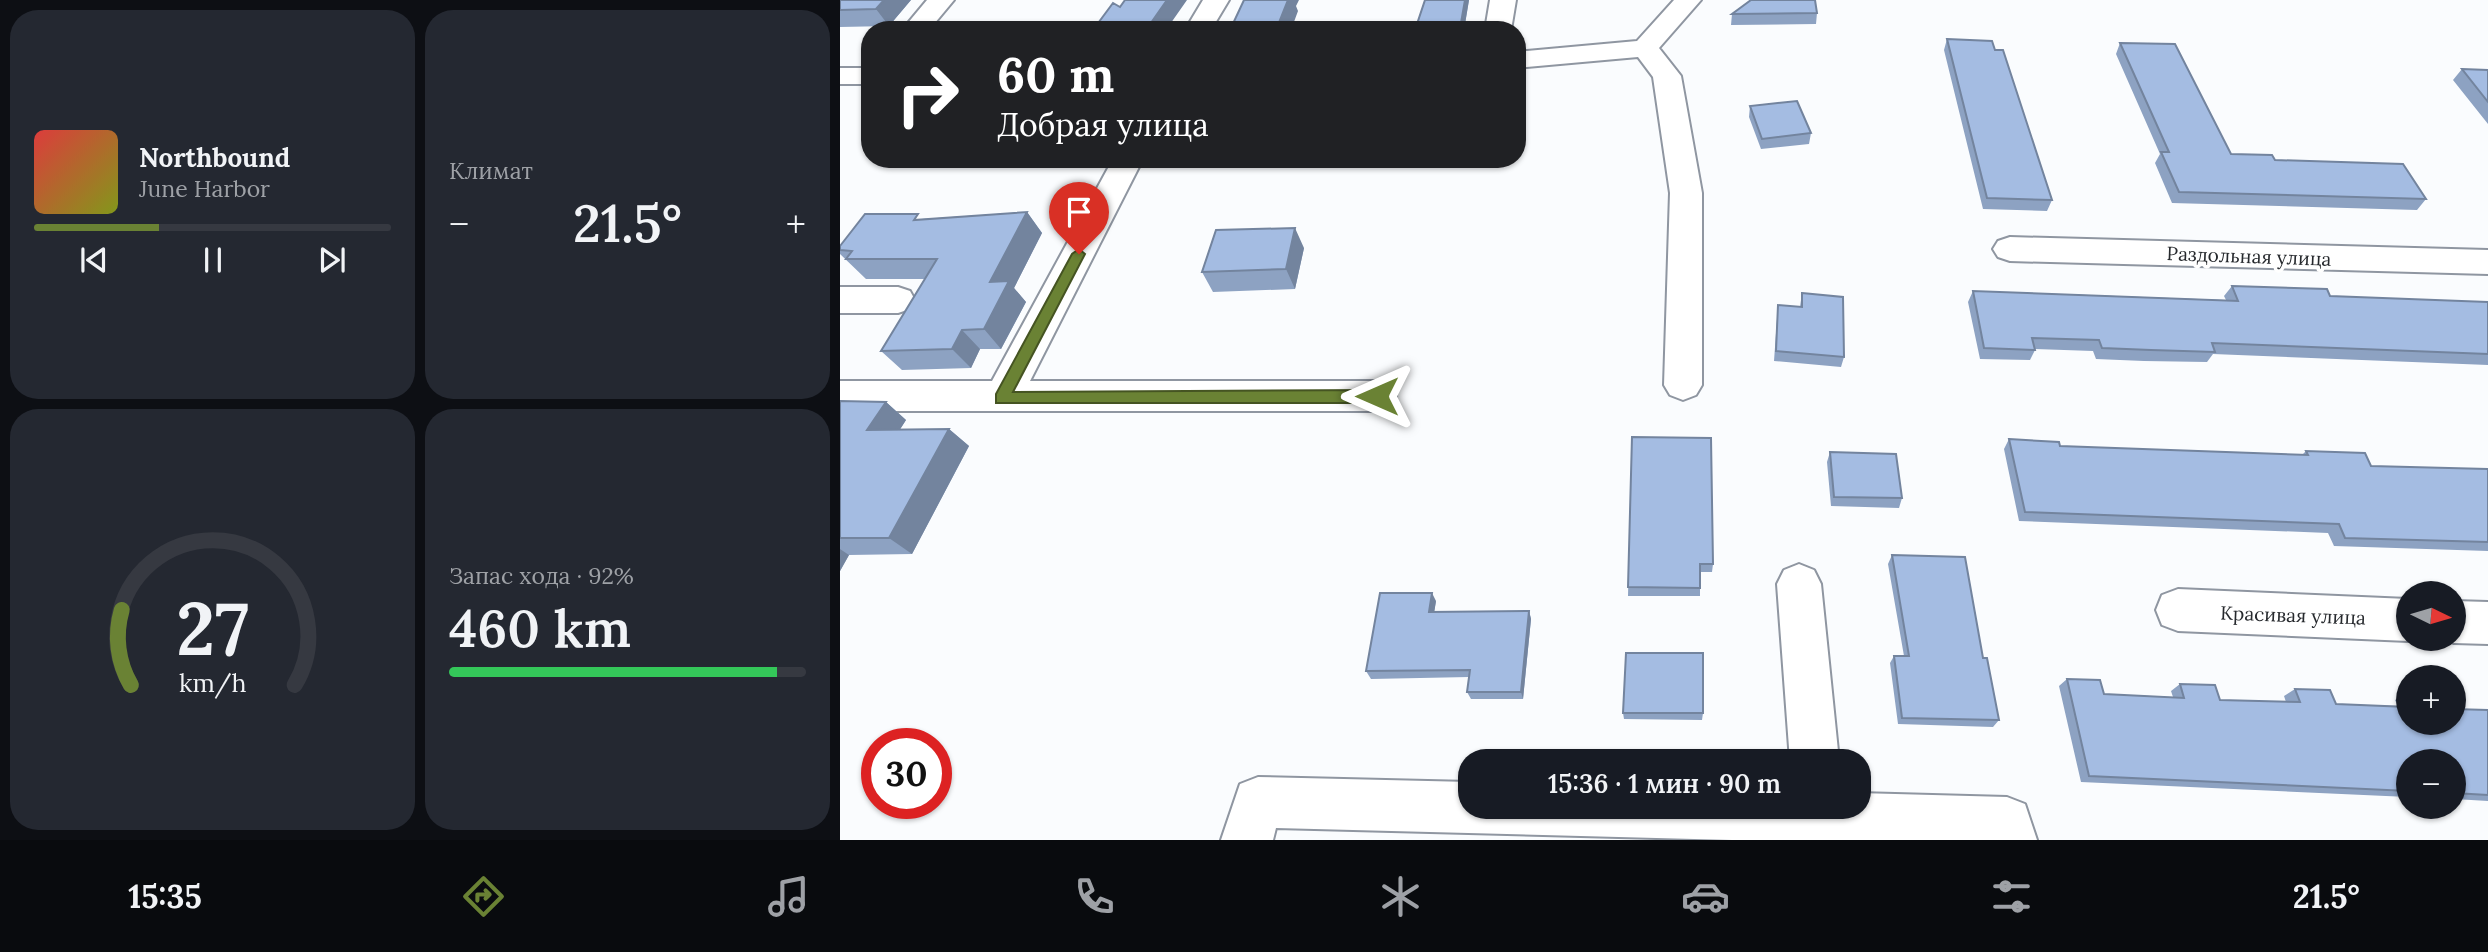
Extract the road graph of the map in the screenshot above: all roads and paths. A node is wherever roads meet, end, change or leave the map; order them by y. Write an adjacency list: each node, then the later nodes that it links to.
1 (941, 0): 5 (street)
2 (1216, 0): 6 (street)
3 (1503, 0): 7 (street)
4 (1688, 0): 8 (street)
5 (923, 21)
6 (1203, 21)
7 (1500, 21)
8 (1645, 48): 9 (street); 17 (street)
9 (1526, 59)
10 (840, 76): 11 (street)
11 (861, 76)
12 (1123, 168): 20 (street)
13 (2010, 249): 14 (street, Раздольная улица)
14 (2488, 262)
15 (840, 300): 16 (street)
16 (898, 300)
17 (1683, 385)
18 (840, 396): 20 (street)
19 (1377, 396): 20 (street)
20 (1002, 398)
21 (1799, 584): 26 (street)
22 (2178, 610): 23 (street, Красивая улица)
23 (2396, 619)
24 (2466, 622): 25 (street)
25 (2488, 623)
26 (1814, 749)
27 (1871, 814): 30 (street)
28 (1458, 817): 29 (street)
29 (1252, 821)
30 (2011, 840)

